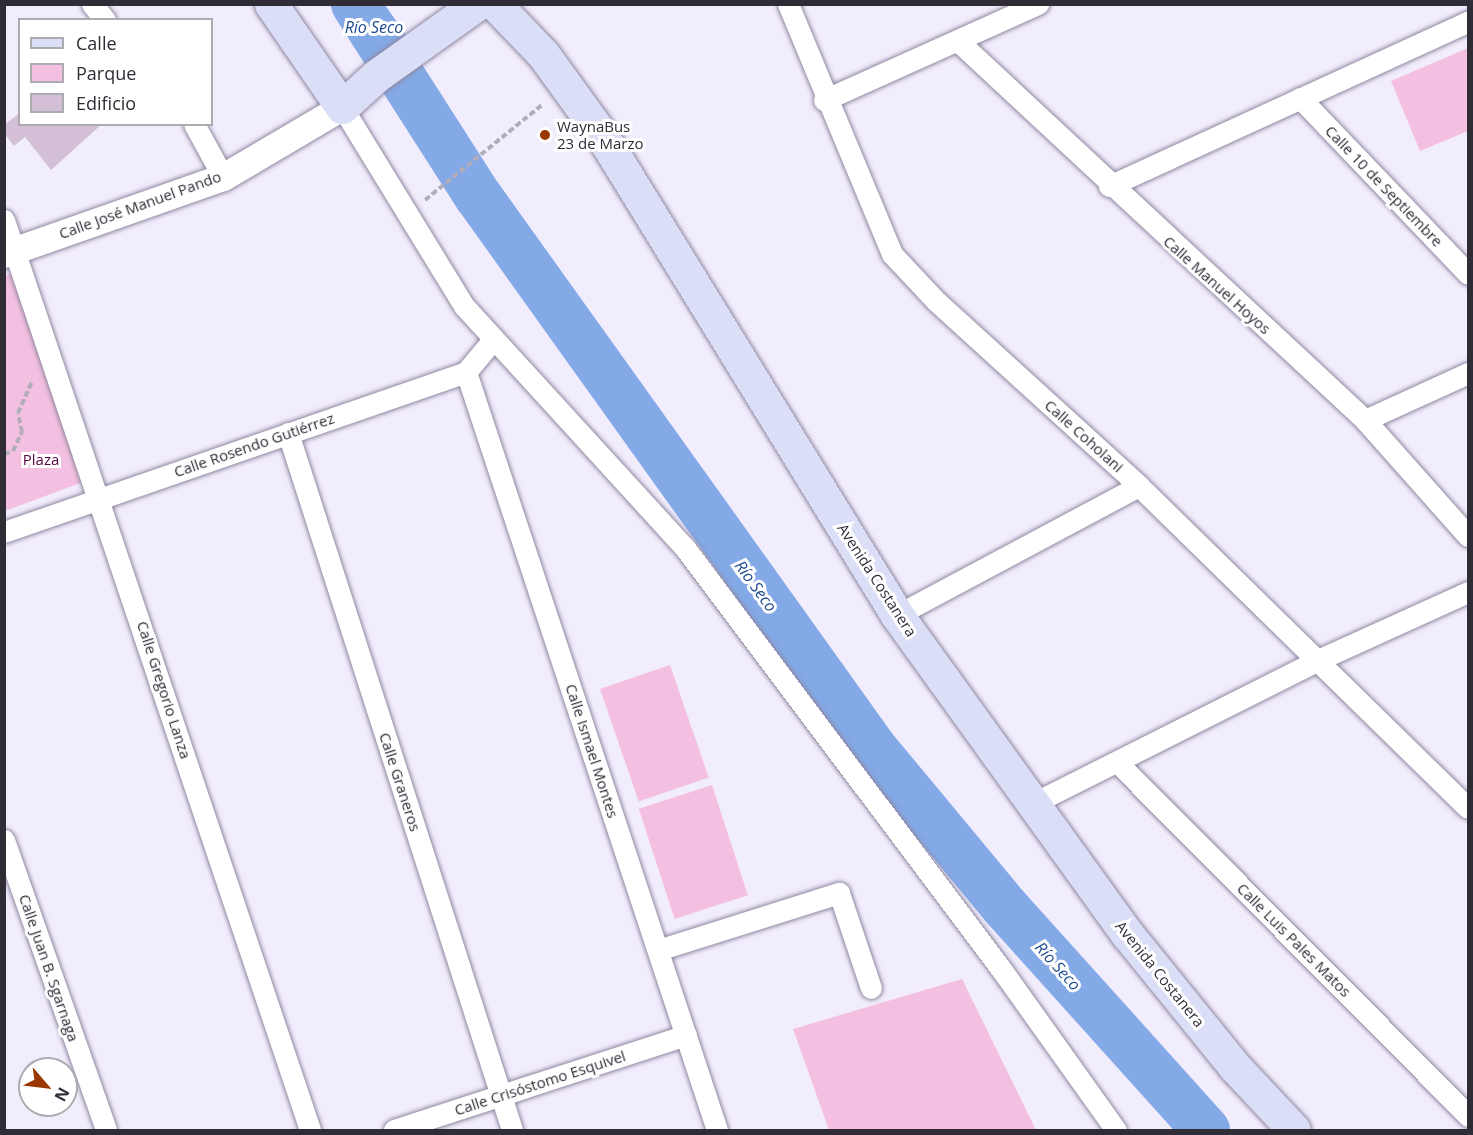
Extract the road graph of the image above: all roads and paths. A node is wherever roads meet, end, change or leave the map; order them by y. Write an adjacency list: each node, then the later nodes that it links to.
1 (92, 4): 7 (street)
2 (271, 4): 13 (main road)
3 (477, 4): 13 (main road, Calle José Manuel Pando)
4 (495, 4): 10 (main road, Avenida Costanera)
5 (788, 4): 12 (street, Calle Coholani)
6 (1038, 4): 9 (street)
7 (103, 18)
8 (1468, 21): 11 (street)
9 (959, 42): 12 (street); 16 (street, Calle Manuel Hoyos)
10 (566, 83): 17 (path); 33 (main road, Avenida Costanera)
11 (1300, 98): 16 (street); 20 (street, Calle 10 de Septiembre)
12 (824, 100): 28 (street, Calle Coholani)
13 (342, 107): 15 (street, Calle José Manuel Pando); 17 (street)
14 (195, 126): 15 (street)
15 (223, 177): 19 (street, Calle José Manuel Pando)
16 (1109, 186): 25 (street, Calle Manuel Hoyos)
17 (408, 213): 21 (street)
18 (4, 220): 19 (street, Calle Gregorio Lanza)
19 (10, 252): 29 (street, Calle Gregorio Lanza)
20 (1468, 274)
21 (492, 341): 23 (street); 49 (street)
22 (37, 371): 27 (path)
23 (466, 372): 26 (street, Calle Rosendo Gutiérrez); 39 (street, Calle Ismael Montes)
24 (1468, 373): 25 (street)
25 (1365, 420): 31 (street, Calle Manuel Hoyos)
26 (288, 433): 29 (street, Calle Rosendo Gutiérrez); 42 (street, Calle Graneros)
27 (4, 454)
28 (1139, 486): 33 (street); 34 (street, Calle Coholani)
29 (100, 499): 30 (street, Calle Rosendo Gutiérrez); 45 (street, Calle Gregorio Lanza)
30 (4, 532)
31 (1468, 536)
32 (1468, 592): 34 (street)
33 (897, 615): 36 (main road, Avenida Costanera)
34 (1318, 660): 35 (street); 37 (street, Calle Coholani)
35 (1119, 764): 36 (street); 43 (street, Calle Luis Pales Matos)
36 (1032, 804): 50 (main road, Avenida Costanera)
37 (1468, 808)
38 (4, 840): 44 (street, Calle Juan B. Sgarnaga)
39 (658, 950): 40 (street); 41 (street, Calle Ismael Montes)
40 (871, 988)
41 (686, 1035): 42 (street, Calle Crisóstomo Esquivel); 48 (street, Calle Ismael Montes)
42 (501, 1096): 46 (street, Calle Crisóstomo Esquivel); 47 (street, Calle Graneros)
43 (1468, 1116)
44 (106, 1131)
45 (310, 1131)
46 (394, 1131)
47 (512, 1131)
48 (717, 1131)
49 (1116, 1131)
50 (1294, 1131)

